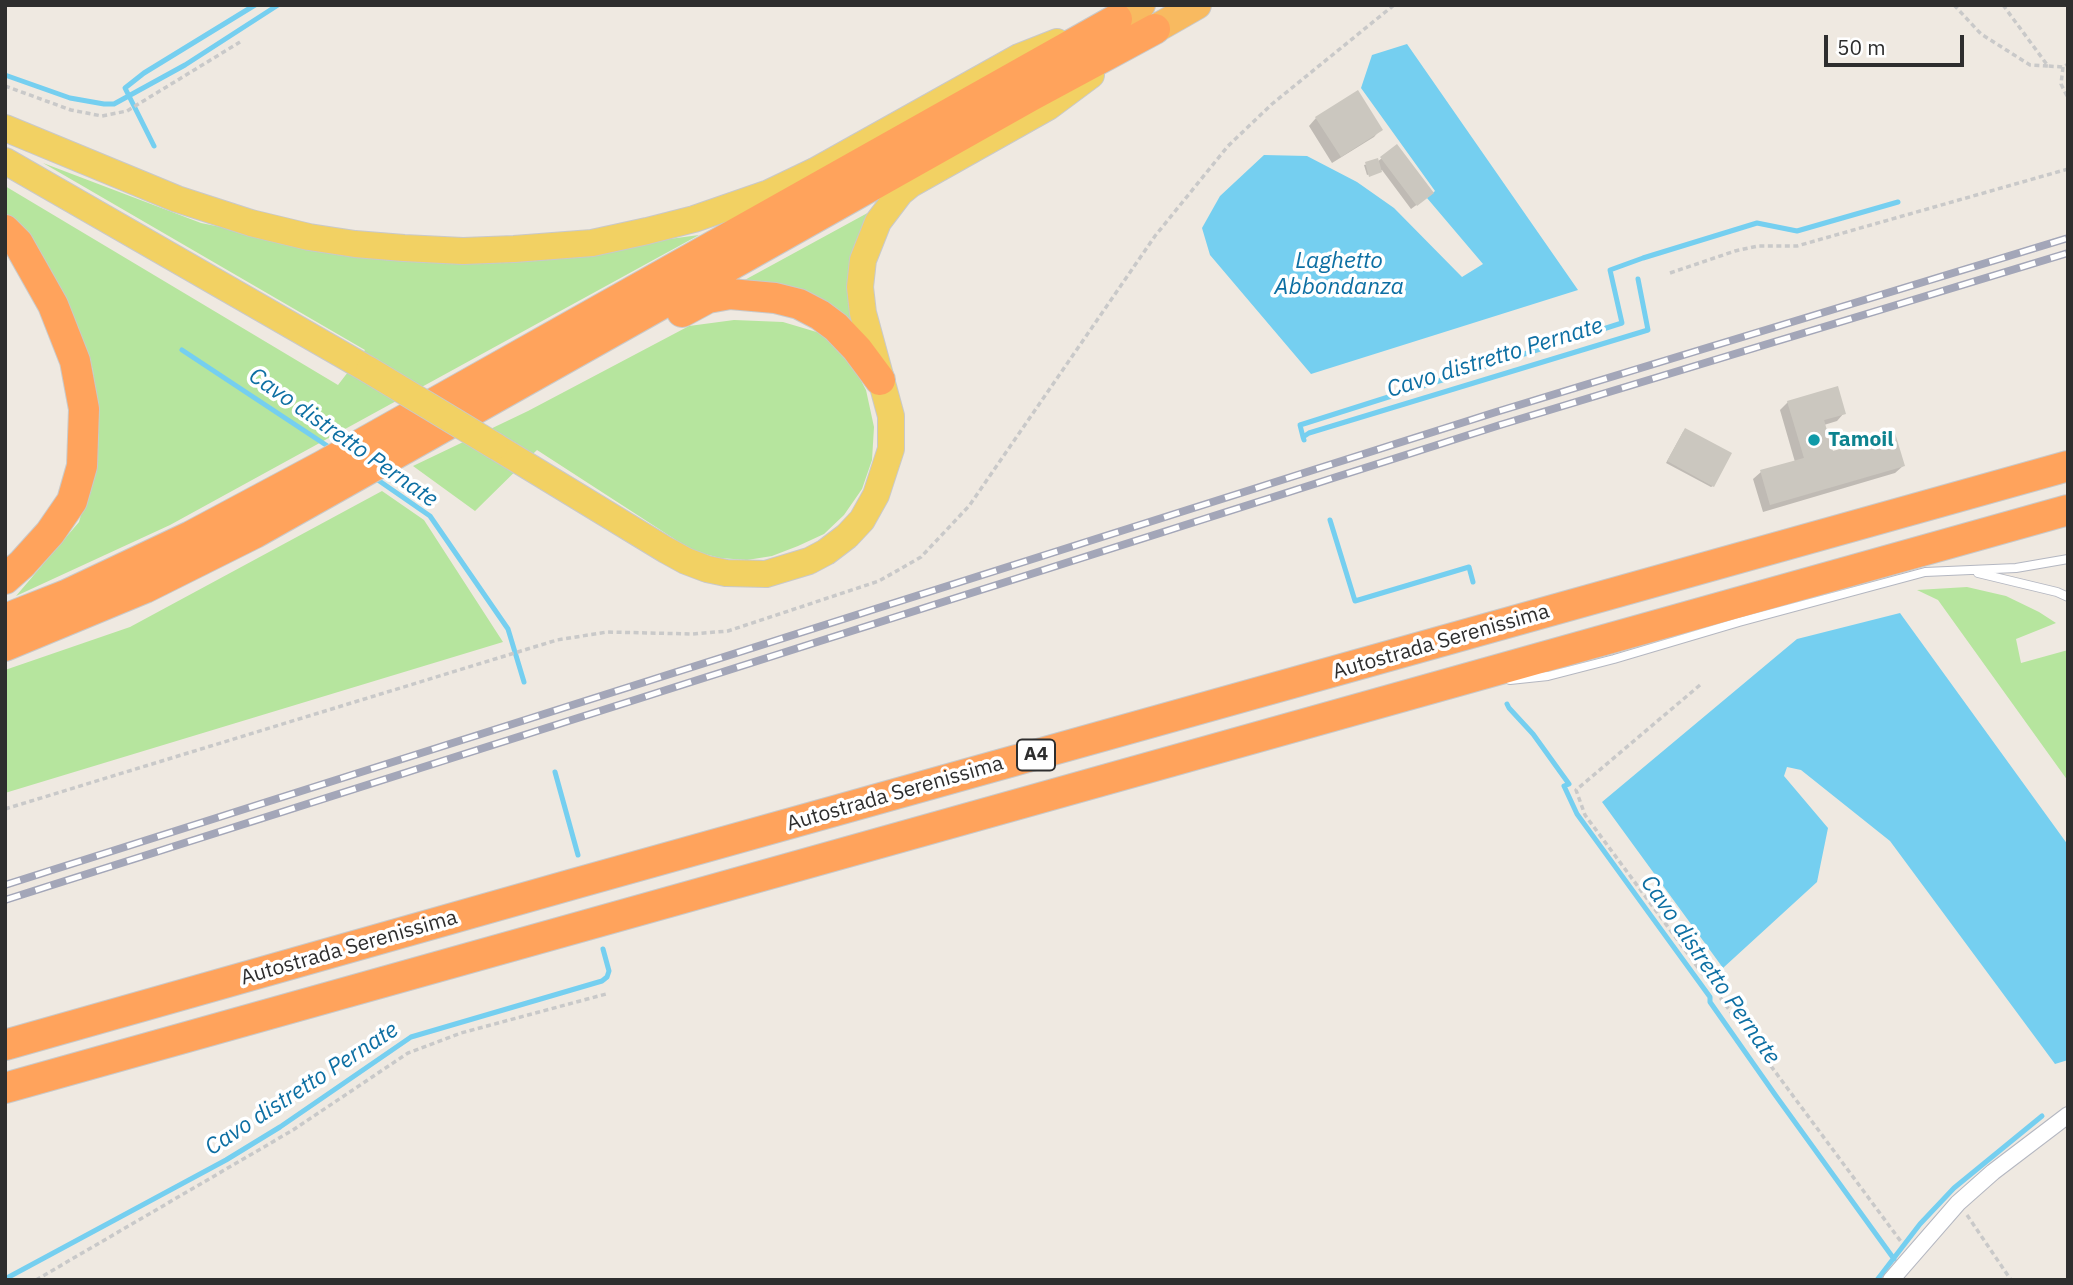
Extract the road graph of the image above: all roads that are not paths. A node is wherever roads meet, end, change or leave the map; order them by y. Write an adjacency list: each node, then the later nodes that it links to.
1 (1197, 5): 2 (highway)
2 (1138, 17): 3 (main road); 6 (main road); 7 (highway); 8 (highway)
3 (5, 128)
4 (5, 161): 6 (main road, bridge)
5 (5, 230): 13 (highway)
6 (880, 380): 7 (highway)
7 (482, 406): 8 (highway)
8 (353, 463): 15 (highway); 16 (highway)
9 (2068, 466): 20 (highway, Autostrada Serenissima / A4)
10 (2068, 510): 19 (highway, Autostrada Serenissima / A4)
11 (2068, 559): 12 (lane)
12 (1965, 570): 14 (lane); 17 (lane)
13 (5, 579)
14 (2068, 597)
15 (5, 619)
16 (5, 646)
17 (1507, 681)
18 (1480, 684): 19 (lane)
19 (1431, 690): 21 (highway, Autostrada Serenissima / A4)
20 (5, 1045)
21 (5, 1088)
22 (2068, 1115): 23 (street)
23 (1891, 1280)

